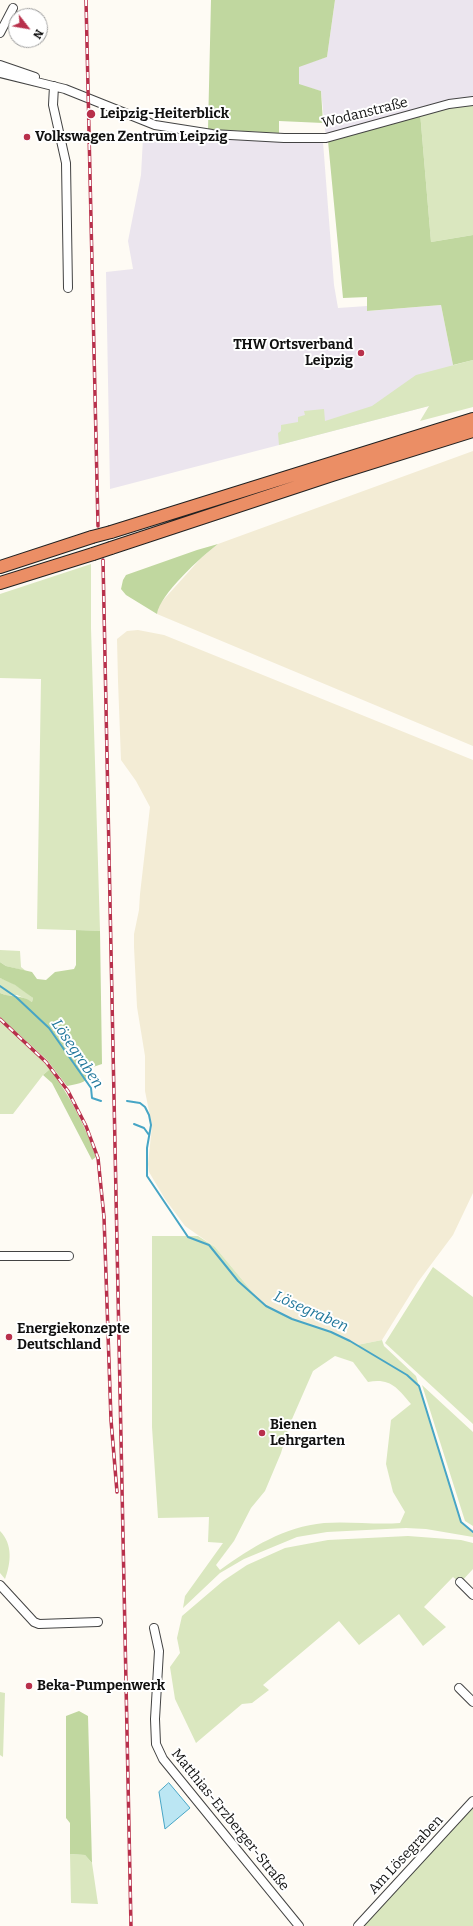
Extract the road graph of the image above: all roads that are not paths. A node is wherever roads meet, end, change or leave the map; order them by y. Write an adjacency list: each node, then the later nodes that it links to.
1 (8, 18): 2 (street)
2 (0, 33)
3 (0, 65): 5 (street, Wodanstraße)
4 (0, 73): 5 (street, Wodanstraße)
5 (54, 86): 6 (street, Wodanstraße); 7 (street)
6 (473, 101)
7 (68, 288)
8 (473, 419): 10 (highway, bridge)
9 (473, 431): 11 (highway, bridge)
10 (0, 567)
11 (0, 583)
12 (0, 1256): 13 (street)
13 (69, 1256)
14 (460, 1582): 16 (street)
15 (0, 1585): 17 (street)
16 (472, 1597)
17 (98, 1622)
18 (154, 1628): 22 (street, Matthias-Erzberger-Straße)
19 (459, 1688): 20 (street)
20 (473, 1702)
21 (473, 1801): 23 (street, Am Lösegraben)
22 (299, 1926)
23 (358, 1926)

